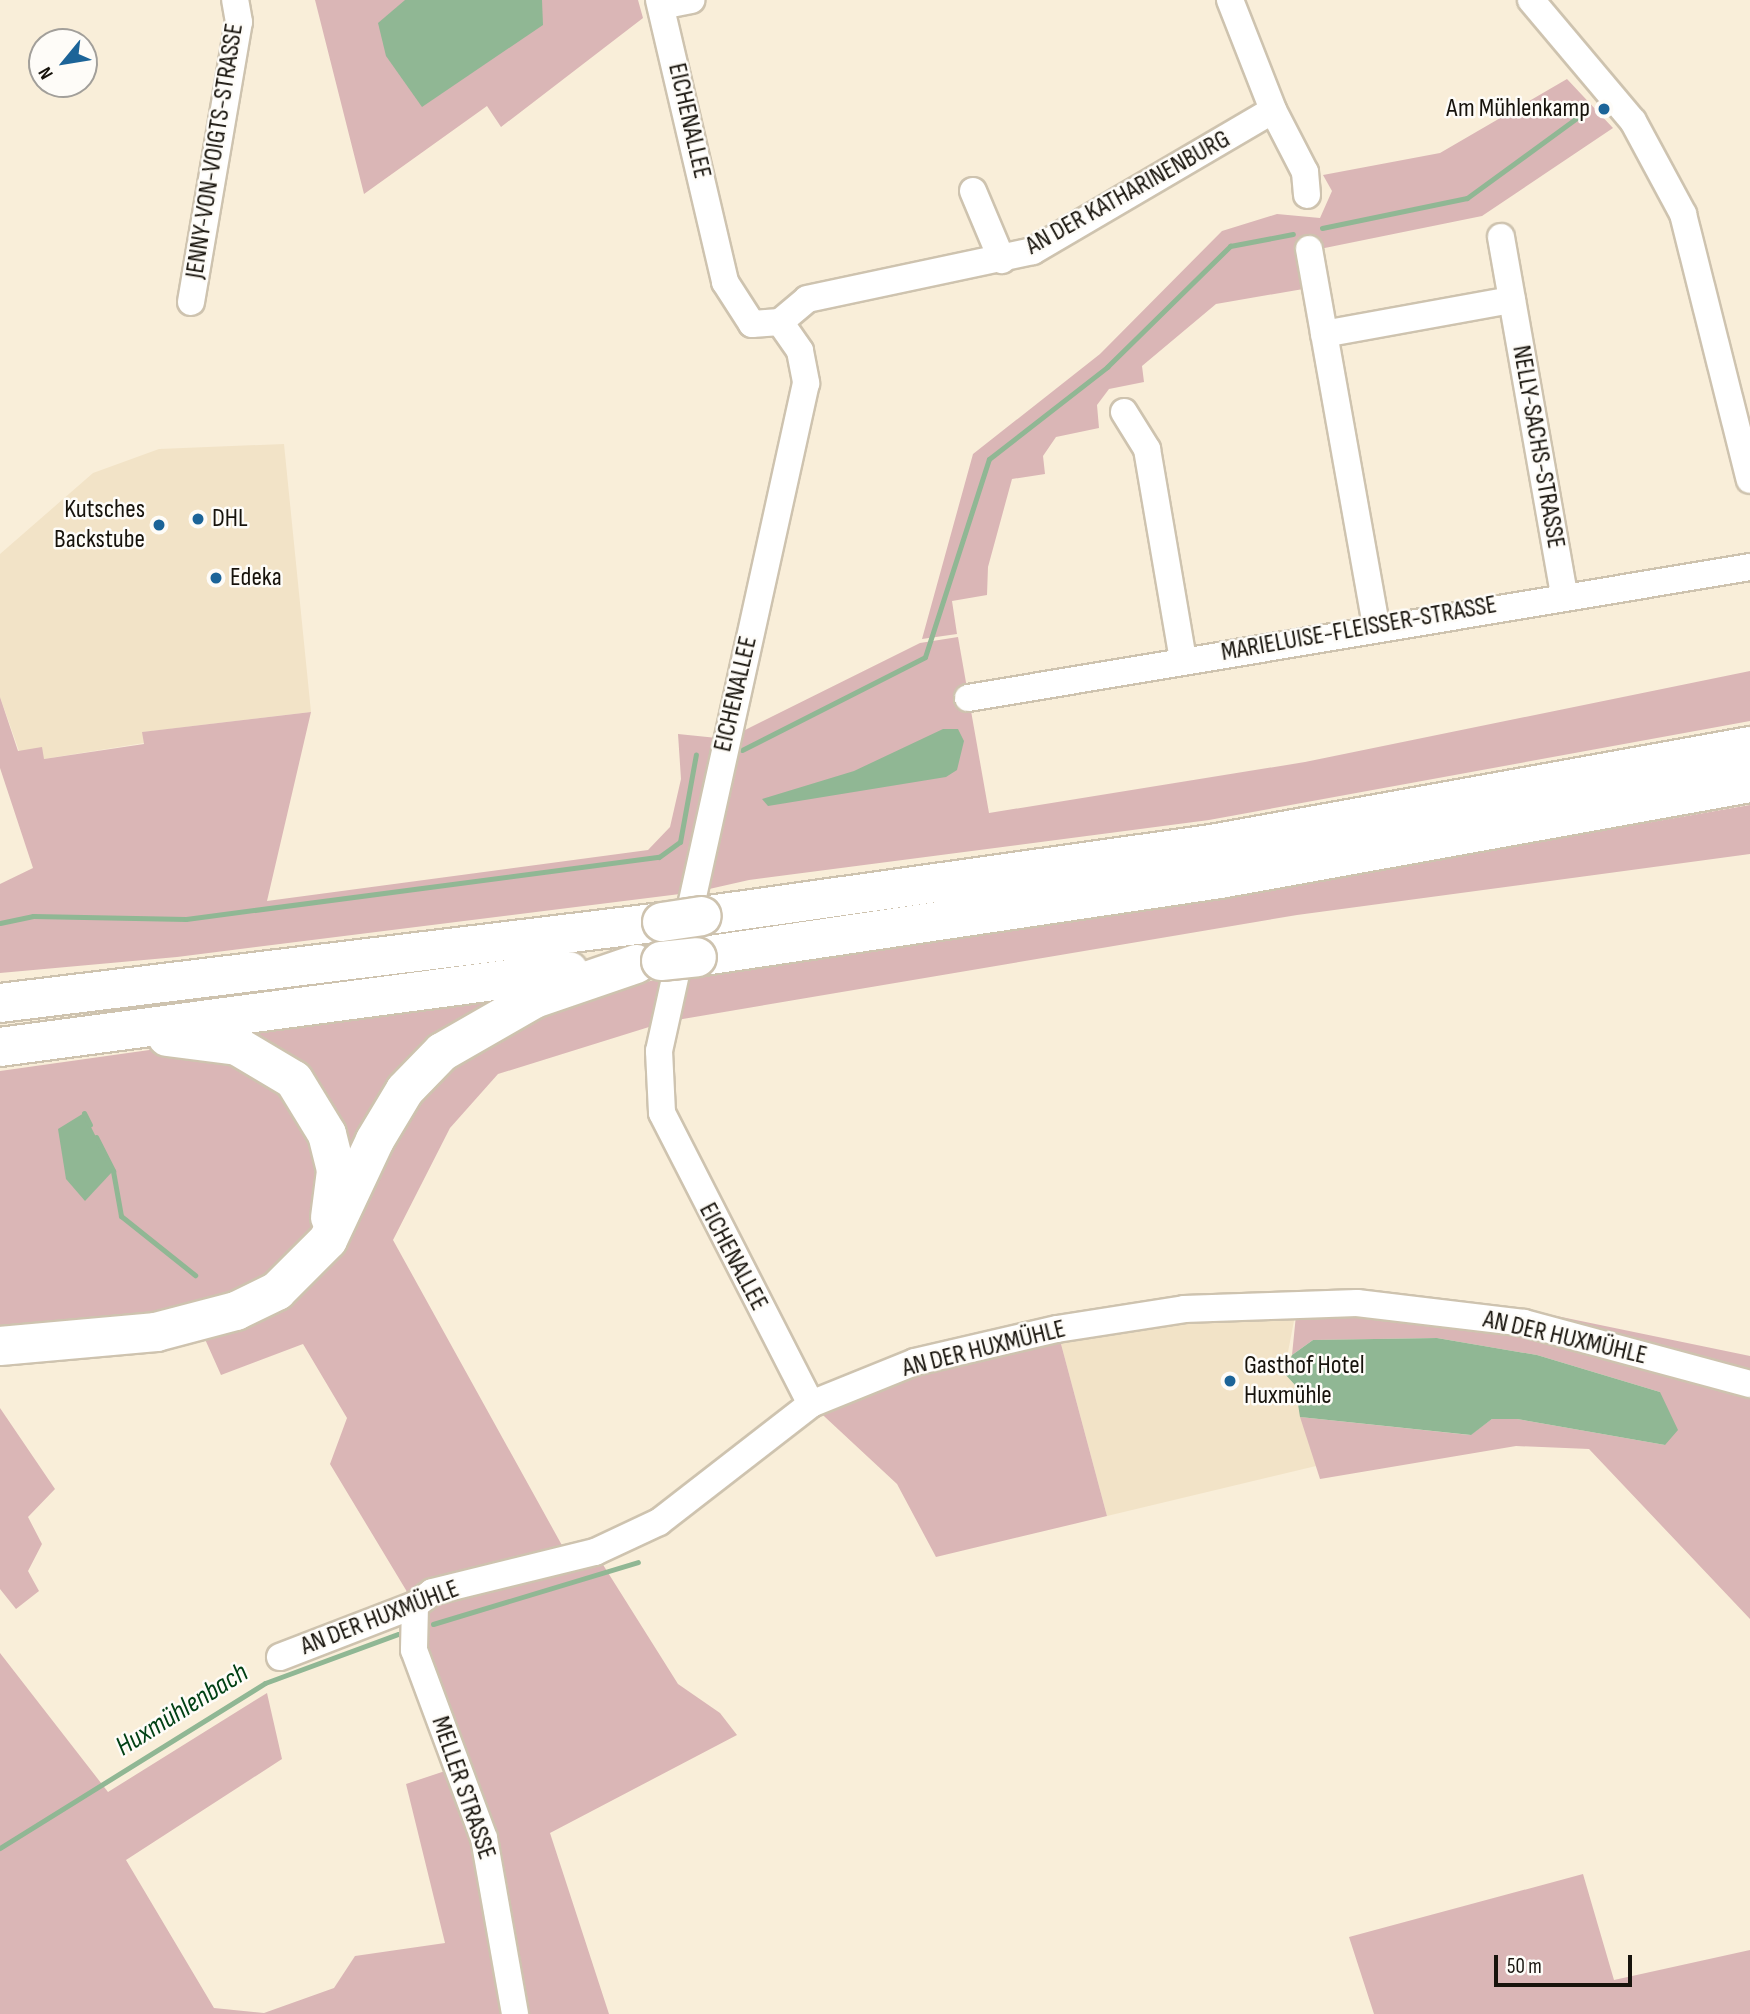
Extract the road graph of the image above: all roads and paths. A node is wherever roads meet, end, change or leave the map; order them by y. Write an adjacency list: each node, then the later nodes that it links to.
1 (235, 0): 13 (street, JENNY-VON-VOIGTS-STRASSE)
2 (691, 0): 5 (street)
3 (1230, 0): 6 (street)
4 (1531, 0): 17 (street)
5 (660, 3): 14 (street, EICHENALLEE)
6 (1272, 110): 8 (street); 11 (street, AN DER KATHARINENBURG)
7 (974, 191): 11 (street)
8 (1307, 195)
9 (1500, 237): 12 (street, NELLY-SACHS-STRASSE)
10 (1309, 249): 15 (street)
11 (1002, 260): 14 (street, AN DER KATHARINENBURG)
12 (1512, 300): 15 (street); 19 (street, NELLY-SACHS-STRASSE)
13 (191, 302)
14 (779, 322): 32 (street, EICHENALLEE)
15 (1324, 334): 20 (street)
16 (1124, 412): 21 (street)
17 (1750, 480)
18 (1750, 567): 19 (street, MARIELUISE-FLEISSER-STRASSE)
19 (1564, 594): 20 (street, MARIELUISE-FLEISSER-STRASSE)
20 (1376, 627): 21 (street, MARIELUISE-FLEISSER-STRASSE)
21 (1183, 659): 22 (street, MARIELUISE-FLEISSER-STRASSE)
22 (968, 698)
23 (1750, 746): 26 (highway, bridge)
24 (1750, 783): 25 (highway)
25 (665, 961): 27 (highway); 29 (highway)
26 (0, 1003)
27 (95, 1033): 28 (highway); 29 (highway)
28 (0, 1047)
29 (328, 1240): 30 (highway)
30 (0, 1346)
31 (1750, 1384): 32 (street, AN DER HUXMÜHLE)
32 (811, 1404): 33 (street, AN DER HUXMÜHLE)
33 (415, 1605): 34 (street, AN DER HUXMÜHLE); 35 (street, MELLER STRASSE)
34 (280, 1657)
35 (515, 2014)

